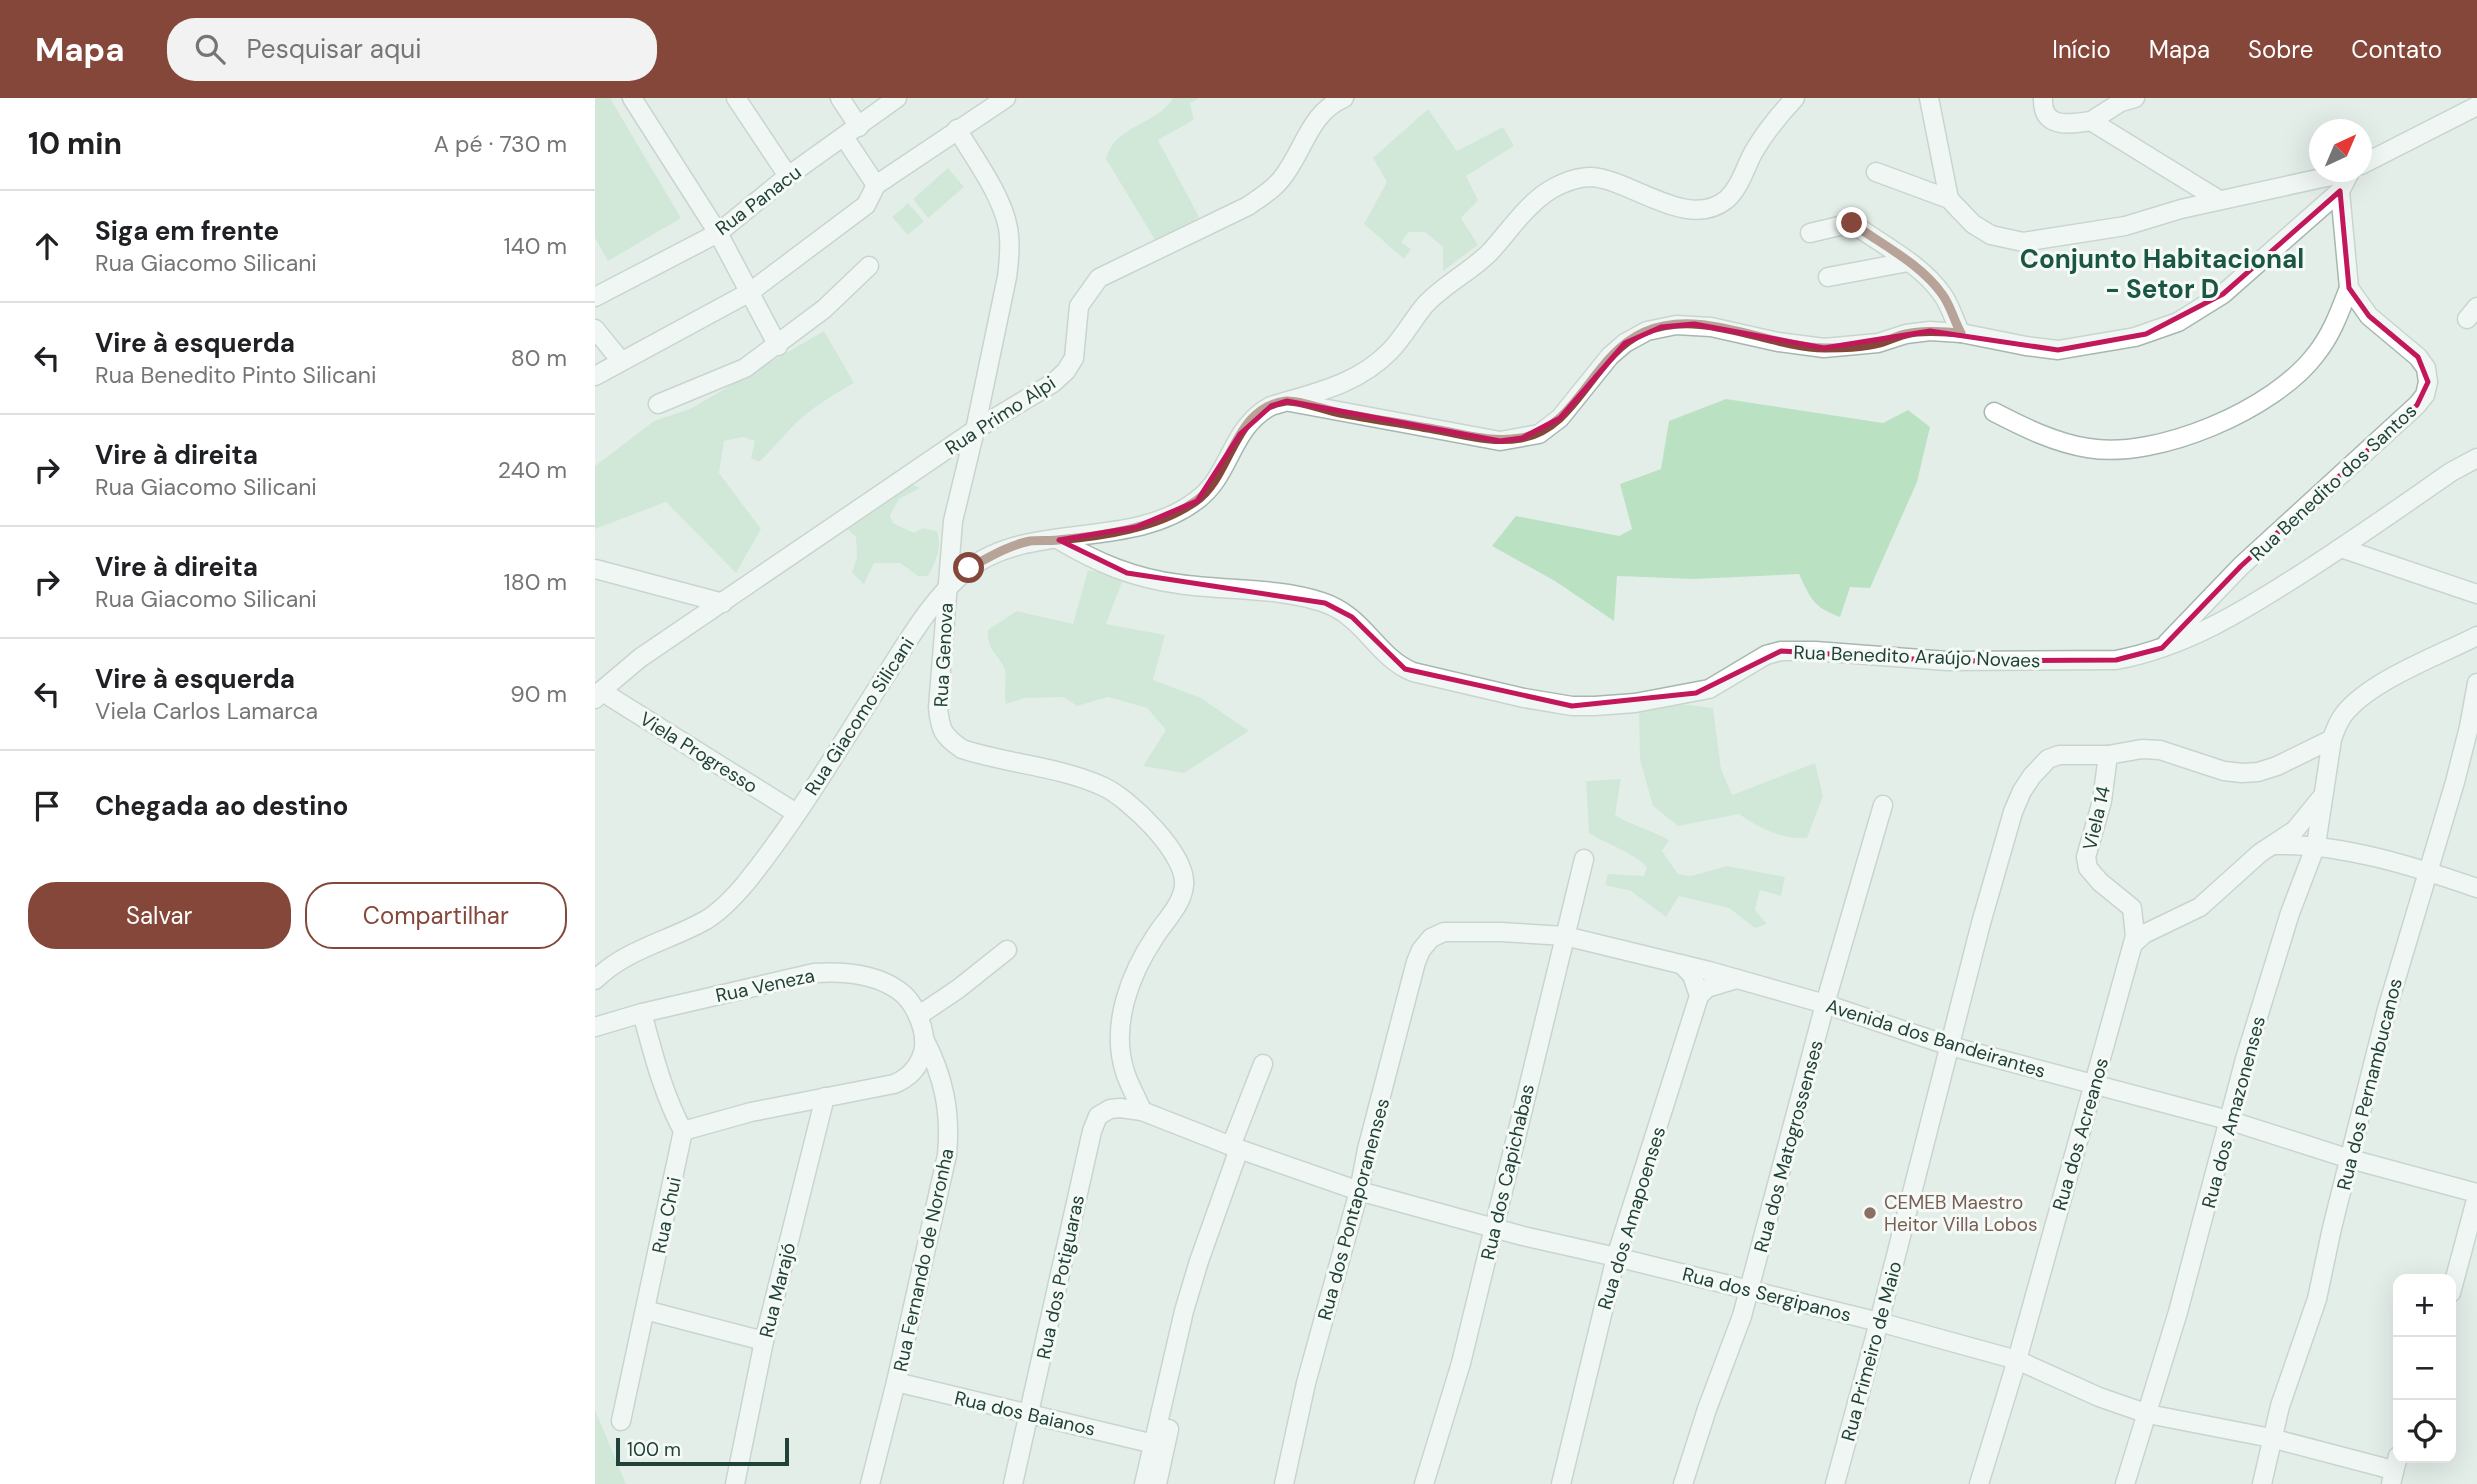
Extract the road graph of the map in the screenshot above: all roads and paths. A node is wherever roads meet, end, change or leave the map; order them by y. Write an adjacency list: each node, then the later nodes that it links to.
1 (632, 98): 25 (street)
2 (736, 98): 18 (street)
3 (841, 98): 13 (street)
4 (897, 98): 13 (street, Rua Panacu)
5 (1006, 98): 14 (street)
6 (1344, 98): 43 (street, Rua Primo Alpi)
7 (1795, 98): 38 (street)
8 (1929, 98): 23 (street)
9 (2043, 98): 12 (street)
10 (2134, 98): 12 (street)
11 (2477, 106): 16 (street)
12 (2091, 121): 24 (street)
13 (859, 127): 15 (street, Rua Panacu)
14 (957, 130): 21 (street); 43 (street, Rua Genova)
15 (844, 137): 18 (street, Rua Panacu); 21 (street)
16 (2372, 159)
17 (1876, 172): 23 (street)
18 (788, 176): 25 (street, Rua Panacu)
19 (2309, 181): 24 (street)
20 (2345, 182): 22 (street)
21 (876, 185): 31 (street)
22 (2340, 191): 30 (street); 34 (street)
23 (1949, 199): 24 (street)
24 (2219, 200)
25 (718, 233): 31 (street); 32 (street, Rua Panacu)
26 (1810, 233): 27 (street)
27 (1908, 262): 29 (street); 34 (street)
28 (869, 266): 35 (street)
29 (1828, 277)
30 (2349, 288): 41 (street); 52 (street, Rua Benedito dos Santos)
31 (750, 292): 35 (street); 36 (street)
32 (595, 297)
33 (595, 329): 36 (street)
34 (1961, 333): 42 (street)
35 (778, 346): 40 (street)
36 (621, 361): 37 (street)
37 (595, 376)
38 (1337, 386): 39 (street); 42 (street)
39 (1287, 401): 42 (street); 45 (street, Rua Giacomo Silicani)
40 (658, 404)
41 (1994, 412)
42 (1341, 413)
43 (975, 430): 48 (street, Rua Genova); 50 (street, Rua Primo Alpi)
44 (2477, 458): 46 (street, Rua Benedito Araújo Novaes)
45 (1059, 540): 48 (street, Rua Giacomo Silicani); 52 (street, Rua Benedito Araújo Novaes)
46 (2341, 548): 49 (street); 52 (street, Rua Benedito Araújo Novaes)
47 (595, 569): 50 (street)
48 (947, 588): 59 (street, Rua Giacomo Silicani); 82 (street, Rua Genova)
49 (2477, 594)
50 (723, 603): 54 (street, Rua Primo Alpi)
51 (2477, 636): 55 (street)
52 (2162, 648)
53 (2477, 683): 63 (street, Rua dos Pernambucanos)
54 (598, 695): 59 (street, Viela Progresso)
55 (2332, 739): 56 (street); 57 (street, Rua dos Amazonenses)
56 (2108, 755): 67 (street, Viela 14); 78 (street, Rua Primeiro de Maio)
57 (2324, 793): 60 (street); 61 (street, Rua dos Amazonenses)
58 (1883, 805): 73 (street, Rua dos Matogrossenses)
59 (796, 813): 71 (street, Rua Giacomo Silicani)
60 (2276, 845): 61 (street); 67 (street)
61 (2316, 845): 63 (street); 83 (street, Rua dos Amazonenses)
62 (1584, 859): 65 (street, Rua dos Capichabas)
63 (2427, 871): 64 (street); 86 (street, Rua dos Pernambucanos)
64 (2477, 888)
65 (1565, 936): 66 (street, Avenida dos Bandeirantes); 69 (street, Avenida dos Bandeirantes); 89 (street, Rua dos Capichabas)
66 (1431, 938): 87 (street, Rua dos Pontaporanenses)
67 (2133, 944): 80 (street, Rua dos Acreanos)
68 (1007, 950): 75 (street)
69 (1681, 964): 70 (street, Avenida dos Bandeirantes); 72 (street)
70 (1738, 979): 72 (street); 73 (street, Avenida dos Bandeirantes)
71 (595, 980)
72 (1699, 996): 90 (street, Rua dos Amapoenses)
73 (1825, 1004): 78 (street, Avenida dos Bandeirantes); 93 (street, Rua dos Matogrossenses)
74 (642, 1013): 75 (street, Rua Veneza); 76 (street, Rua Veneza); 84 (street)
75 (918, 1016): 77 (street, Rua Veneza)
76 (595, 1027)
77 (923, 1038): 81 (street); 98 (street, Rua Fernando de Noronha)
78 (1950, 1046): 80 (street, Avenida dos Bandeirantes); 95 (street, Rua Primeiro de Maio)
79 (1263, 1064): 85 (street)
80 (2094, 1084): 83 (street, Avenida dos Bandeirantes); 97 (street, Rua dos Acreanos)
81 (825, 1097): 84 (street); 96 (street, Rua Marajó)
82 (1142, 1111): 85 (street, Rua dos Sergipanos); 100 (street, Rua dos Potiguaras)
83 (2228, 1120): 86 (street, Avenida dos Bandeirantes); 99 (street, Rua dos Amazonenses)
84 (683, 1131): 94 (street, Rua Chui)
85 (1235, 1148): 87 (street, Rua dos Sergipanos); 91 (street)
86 (2350, 1160): 88 (street, Avenida dos Bandeirantes); 102 (street, Rua dos Pernambucanos)
87 (1359, 1191): 89 (street, Rua dos Sergipanos); 110 (street, Rua dos Pontaporanenses)
88 (2477, 1194): 92 (street)
89 (1493, 1228): 90 (street, Rua dos Sergipanos); 111 (street, Rua dos Capichabas)
90 (1616, 1257): 93 (street, Rua dos Sergipanos); 112 (street, Rua dos Amapoenses)
91 (1199, 1261): 103 (street); 109 (street)
92 (2456, 1274)
93 (1749, 1290): 95 (street, Rua dos Sergipanos); 113 (street, Rua dos Matogrossenses)
94 (645, 1310): 96 (street); 101 (street, Rua Chui)
95 (1879, 1322): 97 (street, Rua dos Sergipanos); 114 (street, Rua Primeiro de Maio)
96 (764, 1341): 105 (street, Rua Marajó)
97 (2017, 1360): 99 (street, Rua dos Sergipanos); 115 (street, Rua dos Acreanos)
98 (896, 1382): 100 (street, Rua dos Baianos); 106 (street, Rua Fernando de Noronha)
99 (2148, 1414): 102 (street, Rua dos Sergipanos); 116 (street, Rua dos Amazonenses)
100 (1030, 1415): 103 (street, Rua dos Baianos); 107 (street, Rua dos Potiguaras)
101 (621, 1421)
102 (2271, 1438): 104 (street, Rua dos Sergipanos); 117 (street, Rua dos Pernambucanos)
103 (1154, 1444): 108 (street)
104 (2394, 1470)
105 (735, 1484)
106 (870, 1484)
107 (1013, 1484)
108 (1144, 1484)
109 (1157, 1484)
110 (1284, 1484)
111 (1424, 1484)
112 (1561, 1484)
113 (1683, 1484)
114 (1835, 1484)
115 (1979, 1484)
116 (2125, 1484)
117 (2262, 1484)

